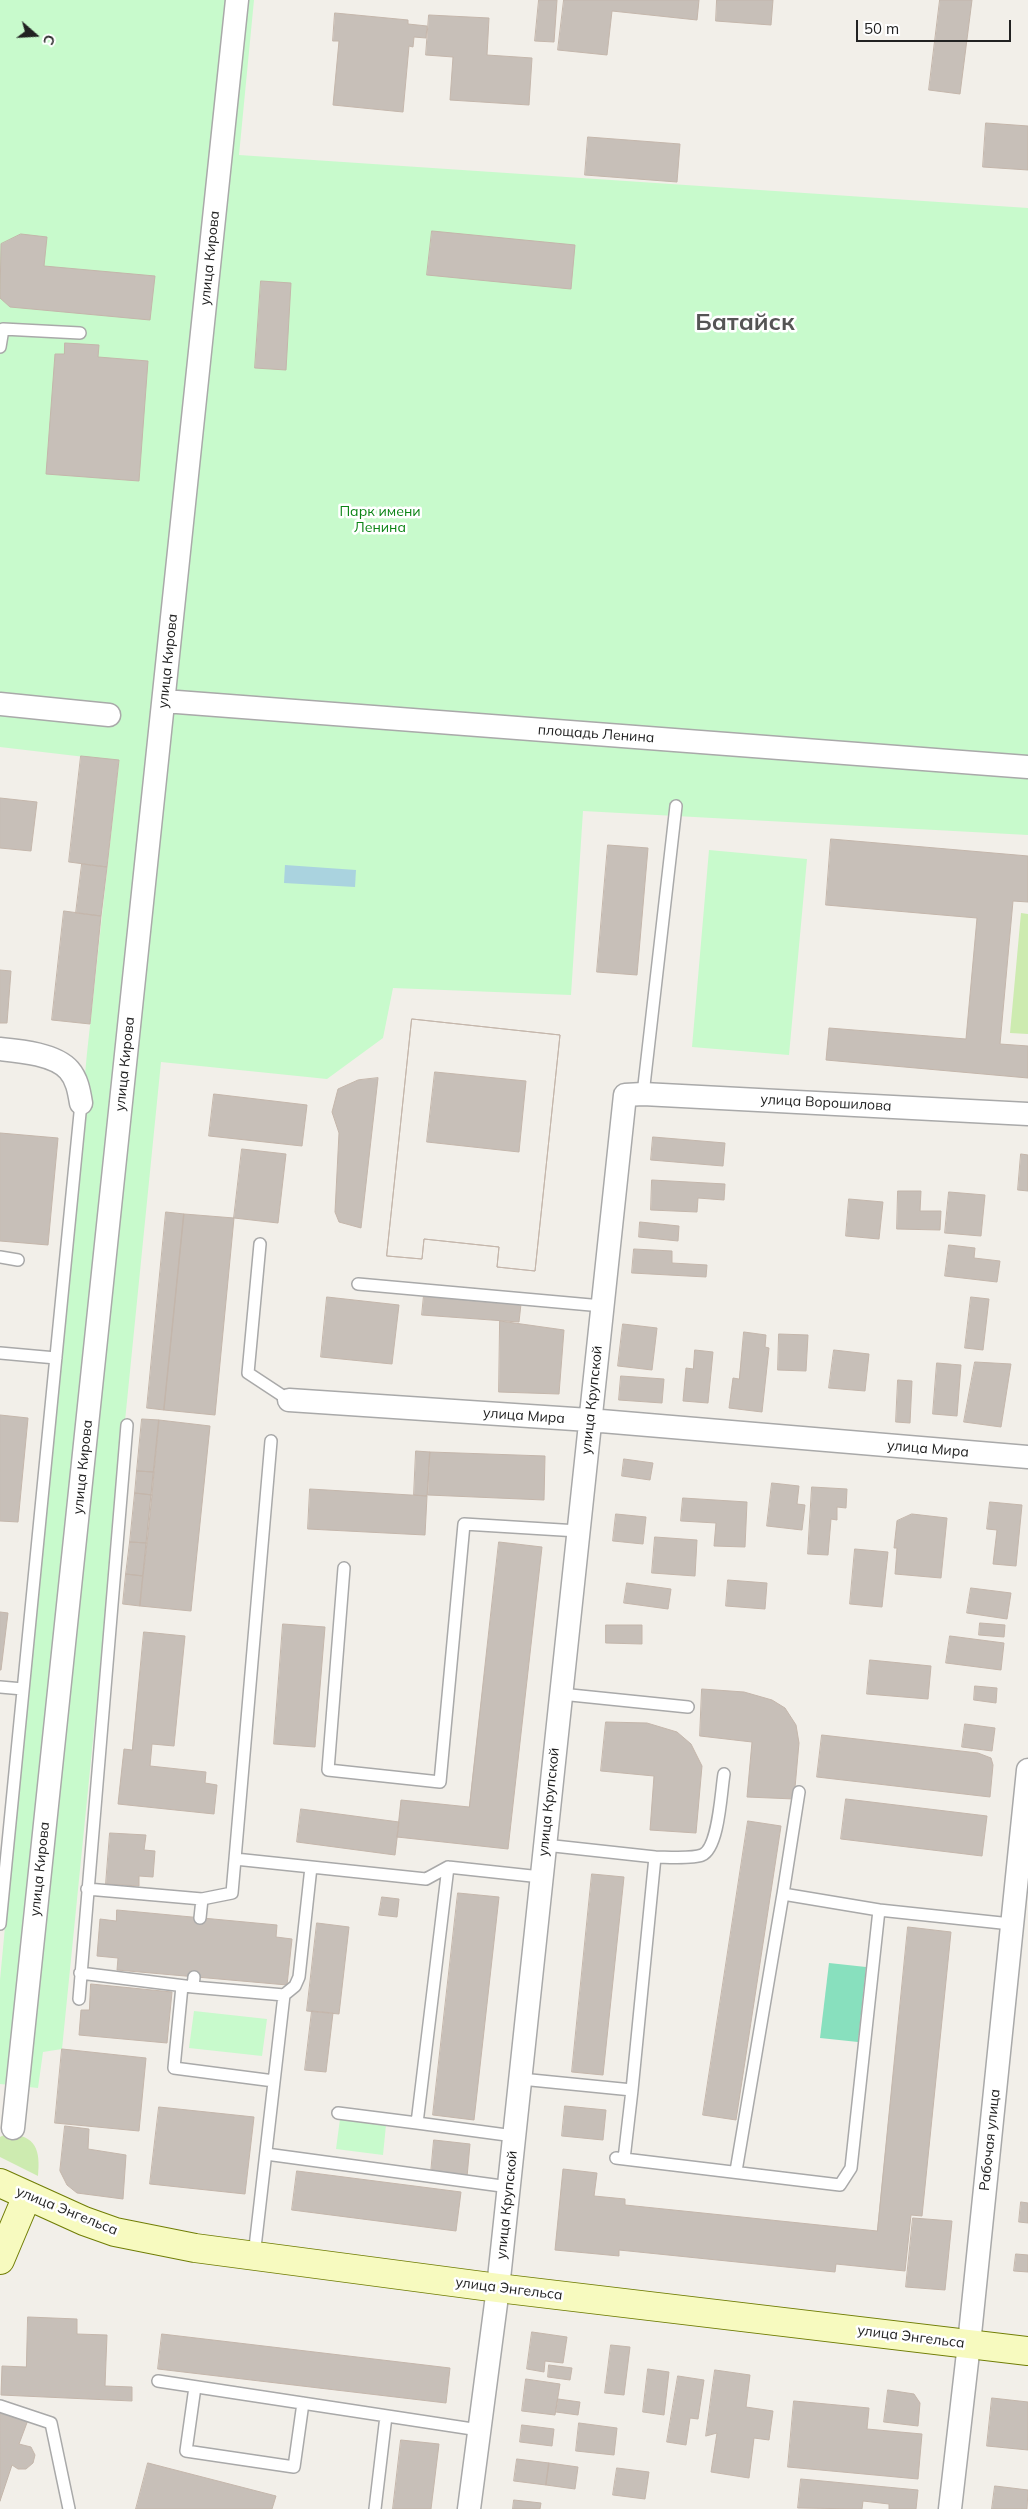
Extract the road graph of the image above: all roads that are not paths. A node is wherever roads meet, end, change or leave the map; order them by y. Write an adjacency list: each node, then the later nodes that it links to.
1 (237, 0): 4 (street, улица Кирова)
2 (80, 333): 3 (lane)
3 (0, 347)
4 (164, 702): 7 (street, площадь Ленина); 57 (street, улица Кирова)
5 (0, 704): 6 (street)
6 (109, 715)
7 (1028, 767)
8 (676, 806): 10 (lane)
9 (0, 1049): 11 (street)
10 (634, 1094): 12 (street, улица Ворошилова); 17 (street, улица Крупской)
11 (81, 1103): 19 (lane)
12 (1028, 1114)
13 (260, 1244): 20 (lane, улица Мира)
14 (0, 1257): 15 (lane)
15 (18, 1260)
16 (358, 1284): 17 (lane)
17 (602, 1306): 21 (street, улица Крупской)
18 (0, 1353): 19 (lane)
19 (56, 1358): 28 (lane)
20 (289, 1400): 21 (street, улица Мира)
21 (590, 1420): 24 (street, улица Мира); 25 (street, улица Крупской)
22 (127, 1425): 40 (lane)
23 (270, 1441): 36 (lane)
24 (1028, 1457)
25 (578, 1531): 26 (lane); 29 (street, улица Крупской)
26 (344, 1568)
27 (0, 1687): 28 (lane)
28 (23, 1689): 43 (lane)
29 (561, 1694): 30 (lane); 34 (street, улица Крупской)
30 (688, 1707)
31 (1028, 1770): 47 (street, Рабочая улица)
32 (724, 1774): 35 (lane)
33 (799, 1792): 41 (lane)
34 (545, 1845): 35 (lane); 39 (street, улица Крупской)
35 (656, 1857): 54 (lane)
36 (235, 1858): 37 (lane); 42 (lane)
37 (310, 1867): 38 (lane); 50 (lane)
38 (448, 1868): 39 (lane); 56 (lane)
39 (541, 1877): 52 (street, улица Крупской)
40 (87, 1889): 42 (lane); 48 (lane)
41 (783, 1894): 44 (lane); 60 (lane)
42 (202, 1899): 45 (lane)
43 (1, 1908): 46 (lane)
44 (879, 1910): 47 (lane); 60 (lane)
45 (200, 1918)
46 (0, 1924)
47 (1011, 1924): 66 (street, Рабочая улица)
48 (80, 1973): 49 (lane); 51 (lane)
49 (190, 1983): 50 (lane); 53 (lane)
50 (284, 1995): 53 (lane)
51 (79, 1999)
52 (521, 2079): 54 (lane); 58 (street, улица Крупской)
53 (274, 2081): 59 (lane)
54 (632, 2090): 60 (lane)
55 (338, 2113): 56 (lane)
56 (417, 2123): 58 (lane)
57 (12, 2128)
58 (514, 2136): 61 (street, улица Крупской)
59 (266, 2154): 61 (lane); 63 (lane)
60 (736, 2171)
61 (509, 2187): 65 (street, улица Крупской)
62 (8, 2191): 63 (main road, улица Энгельса); 64 (main road)
63 (254, 2256): 65 (main road, улица Энгельса)
64 (0, 2260)
65 (498, 2288): 66 (main road, улица Энгельса); 73 (street, улица Крупской)
66 (969, 2344): 67 (main road, улица Энгельса); 77 (street, Рабочая улица)
67 (1028, 2351)
68 (158, 2381): 69 (lane)
69 (195, 2387): 70 (lane); 70 (lane)
70 (303, 2403): 72 (lane)
71 (0, 2406): 74 (lane)
72 (386, 2416): 73 (lane); 75 (lane)
73 (479, 2430): 76 (street, улица Крупской)
74 (69, 2509)
75 (374, 2509)
76 (469, 2509)
77 (950, 2509)

